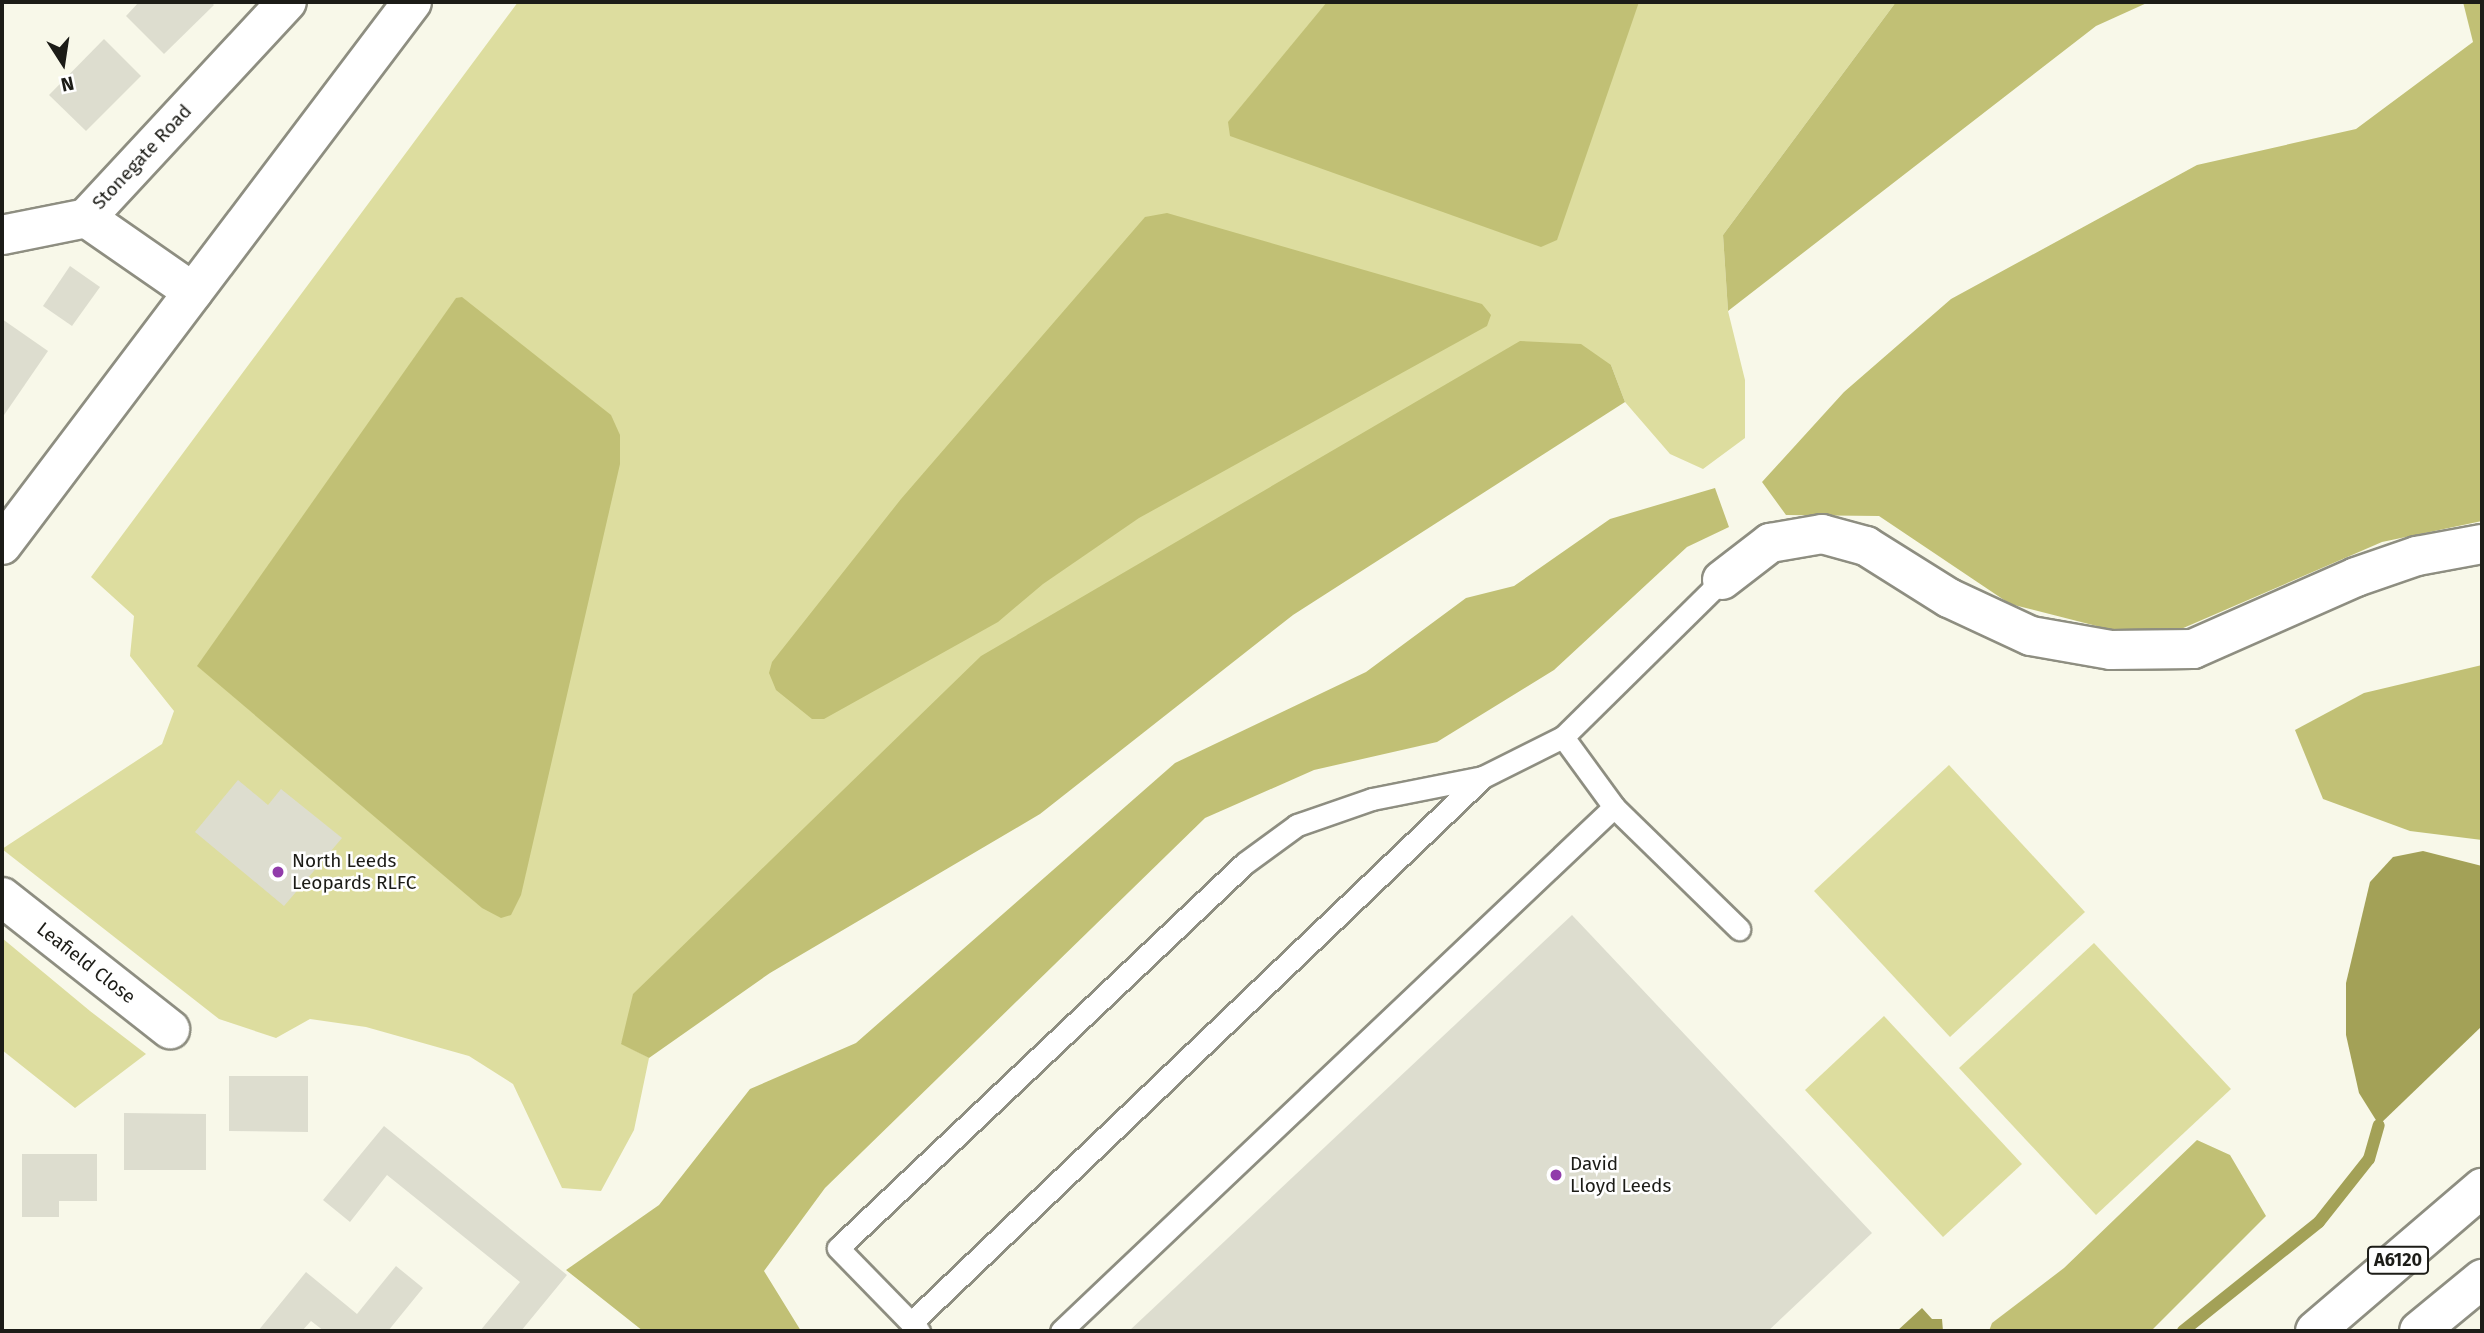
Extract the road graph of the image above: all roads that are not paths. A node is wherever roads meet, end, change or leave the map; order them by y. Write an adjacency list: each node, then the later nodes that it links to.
1 (287, 2): 3 (main road, Stonegate Road)
2 (412, 2): 5 (main road)
3 (86, 218): 4 (main road); 5 (main road, Stonegate Road)
4 (2, 234)
5 (193, 292): 7 (main road)
6 (2482, 544): 8 (main road)
7 (2, 545)
8 (1722, 580): 9 (lane)
9 (1563, 737): 10 (lane); 11 (lane)
10 (1483, 777): 17 (lane); 17 (lane)
11 (1614, 807): 13 (lane); 18 (lane)
12 (2, 897): 14 (main road, Leafield Close)
13 (1739, 929)
14 (170, 1029)
15 (2482, 1188): 19 (main road, A6120)
16 (2482, 1279): 20 (main road)
17 (915, 1327)
18 (1061, 1331)
19 (2315, 1331)
20 (2418, 1331)

